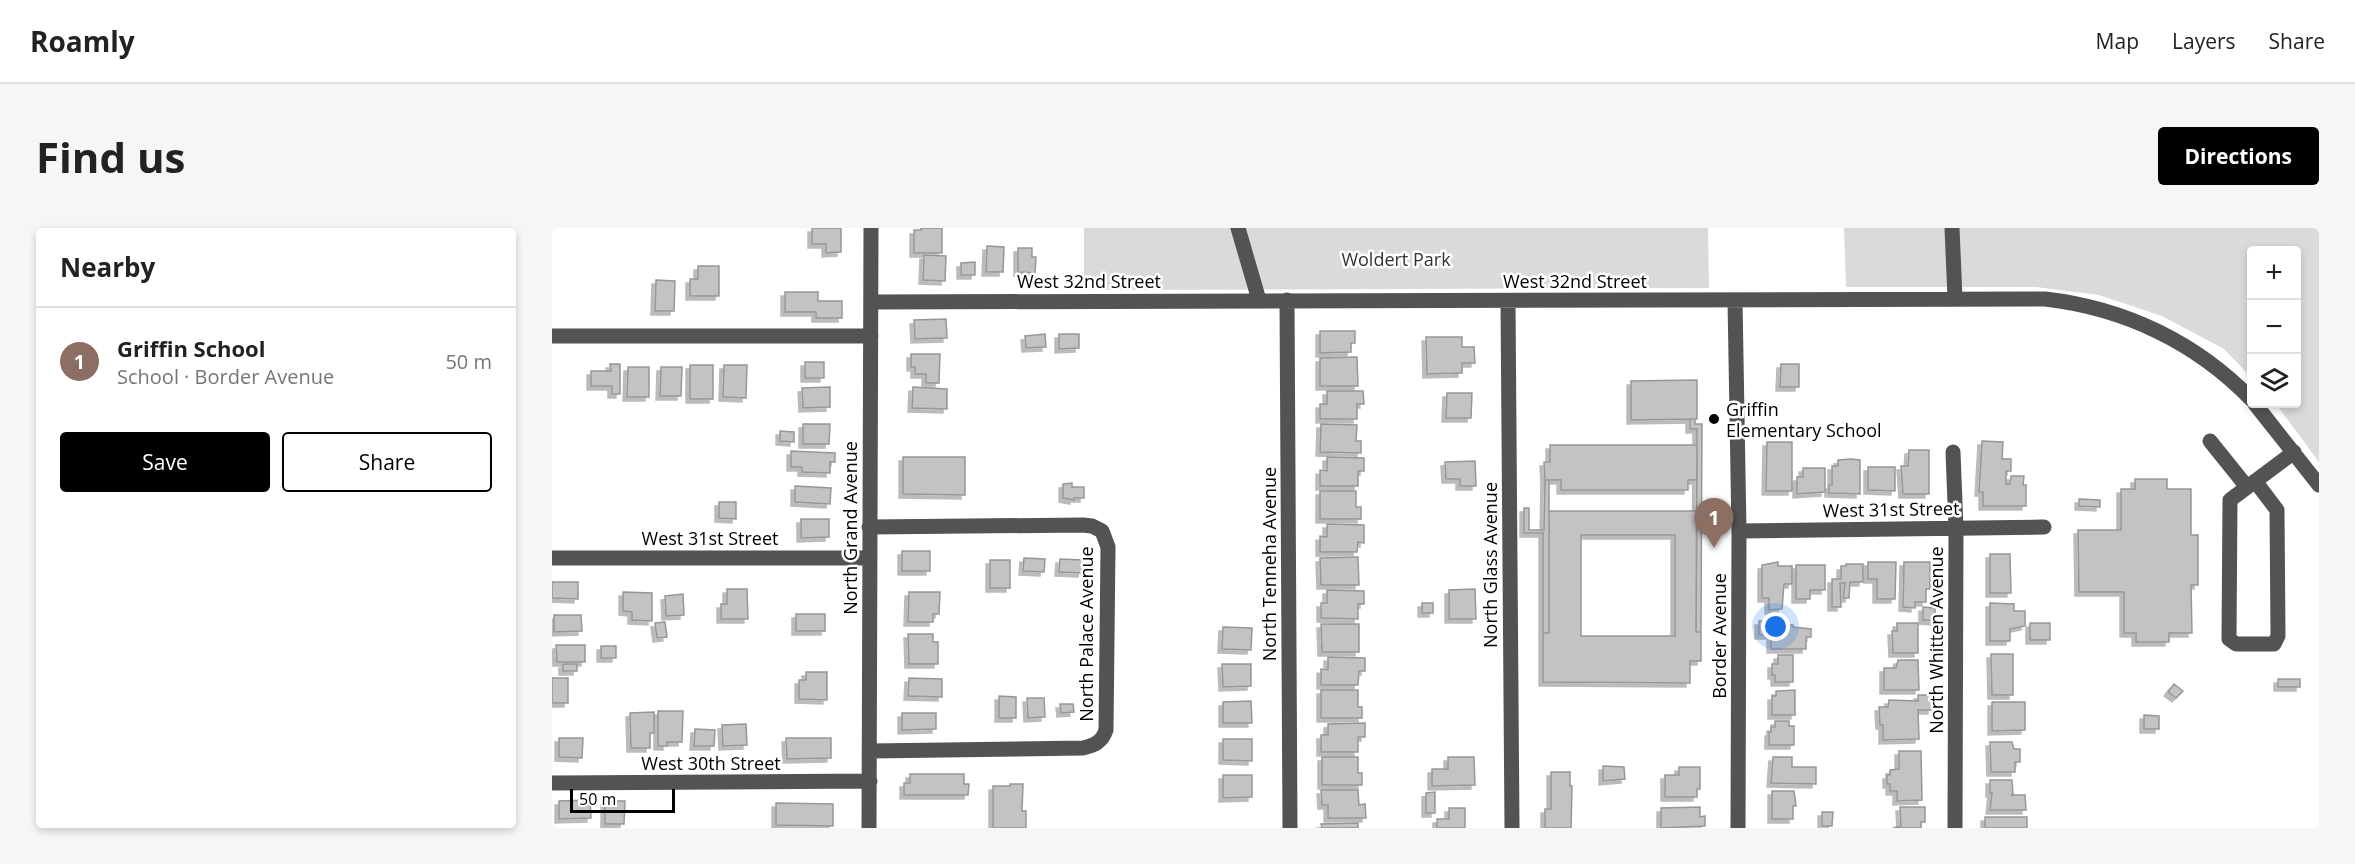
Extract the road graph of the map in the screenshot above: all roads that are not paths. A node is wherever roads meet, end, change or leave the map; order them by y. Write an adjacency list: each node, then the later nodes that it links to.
1 (871, 228): 9 (street, North Grand Avenue)
2 (1238, 228): 5 (street)
3 (1952, 228): 4 (street)
4 (1955, 298): 7 (street, West 32nd Street); 12 (street, West 32nd Street)
5 (1260, 300): 6 (street, West 32nd Street); 9 (street, West 32nd Street)
6 (1287, 300): 8 (street, West 32nd Street); 29 (street, North Tenneha Avenue)
7 (1735, 300): 8 (street, West 32nd Street); 22 (street, Border Avenue)
8 (1508, 301): 30 (street, North Glass Avenue)
9 (871, 302): 11 (street, North Grand Avenue)
10 (552, 336): 11 (street)
11 (871, 336): 19 (street, North Grand Avenue)
12 (2247, 395)
13 (2258, 408): 16 (street)
14 (2210, 441): 17 (street)
15 (1953, 452): 21 (street, North Whitten Avenue)
16 (2294, 452): 17 (street); 18 (street)
17 (2251, 484): 17 (street)
18 (2319, 485)
19 (869, 527): 24 (street, North Grand Avenue); 25 (street, North Palace Avenue)
20 (2044, 527): 21 (street, West 31st Street)
21 (1956, 528): 22 (street, West 31st Street); 32 (street, North Whitten Avenue)
22 (1739, 531): 31 (street, Border Avenue)
23 (552, 558): 24 (street, West 31st Street)
24 (869, 558): 25 (street, North Grand Avenue)
25 (870, 751): 26 (street, North Grand Avenue)
26 (870, 781): 27 (street, West 30th Street); 28 (street, North Grand Avenue)
27 (552, 783)
28 (869, 828)
29 (1290, 828)
30 (1512, 828)
31 (1738, 828)
32 (1954, 828)

